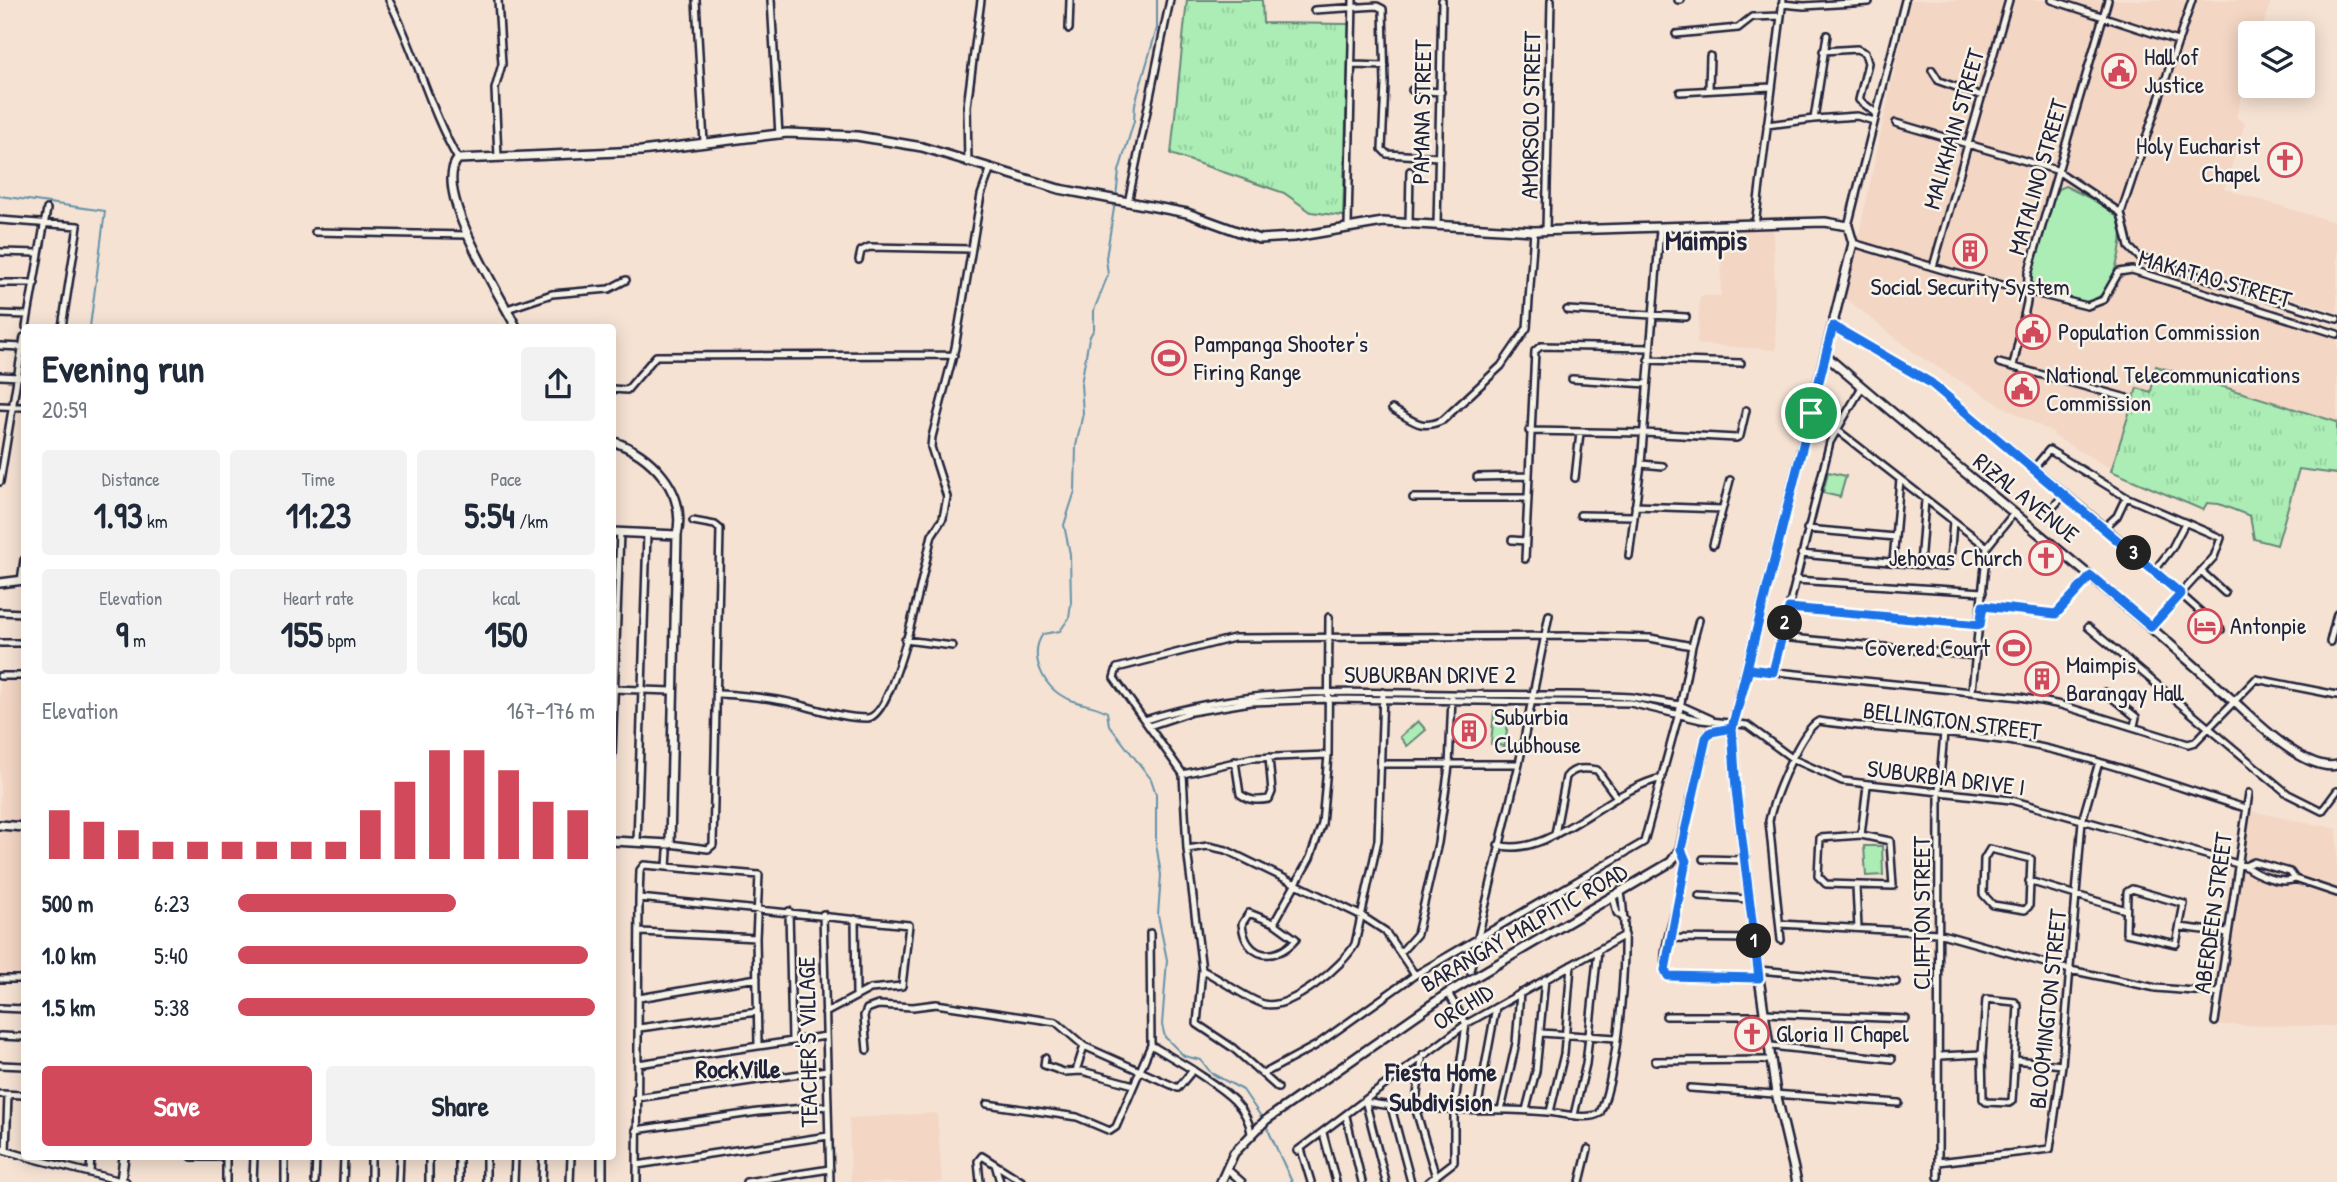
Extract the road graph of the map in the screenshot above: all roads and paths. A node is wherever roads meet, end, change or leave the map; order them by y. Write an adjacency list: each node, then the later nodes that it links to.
1 (388, 0): 48 (street)
2 (498, 0): 47 (street)
3 (696, 0): 44 (street)
4 (771, 0): 43 (street)
5 (981, 0): 49 (street)
6 (1070, 0): 23 (street)
7 (1170, 0): 53 (street)
8 (1353, 0): 19 (street)
9 (1442, 0): 35 (street, PAMANA STREET)
10 (1551, 0): 65 (street, AMORSOLO STREET)
11 (1905, 0): 38 (street)
12 (2009, 0): 37 (street, MALIKHAIN STREET)
13 (2052, 0): 21 (street)
14 (2108, 0): 21 (street, MATALINO STREET)
15 (2192, 0): 26 (street)
16 (1783, 2): 17 (street); 22 (street)
17 (1824, 2): 18 (street)
18 (1869, 2)
19 (1352, 8): 20 (street); 29 (street); 30 (street)
20 (1314, 10)
21 (2103, 15): 26 (street); 52 (street, MATALINO STREET)
22 (1782, 16): 24 (street); 32 (street)
23 (1069, 29)
24 (1676, 34)
25 (1827, 35): 27 (street)
26 (2177, 41): 55 (street)
27 (1823, 51): 38 (street); 39 (street)
28 (1710, 56): 33 (street)
29 (1353, 65): 30 (street); 61 (street)
30 (1385, 66): 46 (street)
31 (1932, 70): 37 (street)
32 (1771, 86): 33 (street); 42 (street)
33 (1709, 89): 36 (street)
34 (1412, 90): 35 (street)
35 (1441, 92): 46 (street, PAMANA STREET)
36 (1680, 92)
37 (1982, 96): 45 (street, MALIKHAIN STREET)
38 (1876, 113): 40 (street)
39 (1814, 119): 40 (street); 42 (street)
40 (1874, 121): 62 (street)
41 (1896, 123): 45 (street)
42 (1767, 125): 60 (street)
43 (779, 135): 44 (street); 49 (street)
44 (704, 143): 47 (street)
45 (1968, 144): 52 (street); 73 (street, MALIKHAIN STREET)
46 (1439, 157): 59 (street, PAMANA STREET)
47 (498, 158): 48 (street)
48 (458, 159): 67 (street)
49 (968, 163): 50 (street)
50 (990, 170): 53 (street); 69 (street)
51 (1410, 170): 58 (street)
52 (2056, 170): 55 (street); 77 (street, MATALINO STREET)
53 (1126, 202): 61 (street)
54 (47, 209): 57 (street)
55 (2120, 213): 84 (street, MAKATAO STREET)
56 (0, 220): 57 (street)
57 (45, 223): 71 (street); 86 (street)
58 (1409, 223): 59 (street); 61 (street)
59 (1437, 225): 64 (street)
60 (1755, 225): 62 (street); 63 (street)
61 (1348, 226)
62 (1848, 226): 68 (street)
63 (1660, 229): 65 (street); 81 (street)
64 (1534, 231): 65 (street); 110 (street)
65 (1546, 231)
66 (315, 232): 67 (street)
67 (467, 235): 78 (street)
68 (1853, 243): 73 (street); 88 (street)
69 (972, 249): 72 (street); 93 (street)
70 (0, 252): 71 (street)
71 (38, 253): 76 (street)
72 (859, 260)
73 (1933, 267): 77 (street)
74 (626, 280): 78 (street)
75 (0, 283): 76 (street)
76 (35, 283): 82 (street)
77 (2027, 291): 89 (street, MAKATAO STREET); 99 (street, MATALINO STREET)
78 (507, 309): 87 (street)
79 (1567, 310): 81 (street)
80 (0, 314): 82 (street)
81 (1652, 314): 83 (street); 92 (street)
82 (28, 315): 85 (street)
83 (1686, 317)
84 (2337, 318)
85 (26, 324)
86 (63, 324)
87 (514, 324)
88 (1833, 326): 94 (street); 122 (street)
89 (2337, 334)
90 (0, 346): 91 (street)
91 (21, 347)
92 (1650, 348): 95 (street); 113 (street)
93 (954, 355): 105 (street); 182 (street)
94 (1825, 355): 104 (street, RIZAL AVENUE); 189 (street)
95 (1648, 360): 97 (street); 103 (street)
96 (21, 362): 101 (street)
97 (1741, 363)
98 (1999, 363): 99 (street)
99 (2012, 366): 106 (street)
100 (0, 376): 101 (street)
101 (19, 377): 108 (street)
102 (1572, 379): 103 (street)
103 (1647, 384): 115 (street)
104 (1862, 387): 112 (street); 137 (street, RIZAL AVENUE)
105 (616, 389)
106 (2127, 398)
107 (0, 406): 108 (street)
108 (15, 406): 109 (street); 117 (street)
109 (21, 407)
110 (1392, 409)
111 (1746, 410): 115 (street)
112 (1837, 430): 126 (street); 144 (street)
113 (1530, 431): 114 (street); 123 (street)
114 (1580, 433): 115 (street); 125 (street)
115 (1644, 433): 120 (street)
116 (0, 434): 117 (street)
117 (10, 434): 119 (street)
118 (616, 443): 147 (street)
119 (2, 463): 128 (street)
120 (1641, 464): 121 (street); 134 (street)
121 (1663, 466)
122 (2034, 468): 129 (street); 130 (street)
123 (1527, 476): 124 (street); 132 (street)
124 (1477, 477)
125 (1575, 478)
126 (1900, 479): 133 (street); 148 (street)
127 (1730, 481): 135 (street)
128 (0, 482)
129 (2065, 494): 136 (street); 143 (street)
130 (2126, 497): 142 (street); 143 (street)
131 (1413, 498): 132 (street)
132 (1528, 498): 150 (street)
133 (1925, 500): 141 (street); 157 (street)
134 (1635, 506): 135 (street); 139 (street)
135 (1722, 509): 151 (street)
136 (2050, 510)
137 (2014, 513): 152 (street); 160 (street, RIZAL AVENUE)
138 (1580, 515): 139 (street)
139 (1633, 516): 154 (street)
140 (693, 521): 200 (street)
141 (1953, 521): 152 (street); 157 (street)
142 (2185, 523): 158 (street); 159 (street)
143 (2105, 527): 158 (street)
144 (1807, 529): 148 (street); 153 (street)
145 (616, 532): 146 (street)
146 (646, 534): 147 (street); 194 (street)
147 (677, 535): 196 (street)
148 (1895, 537): 156 (street)
149 (1512, 540): 150 (street)
150 (1525, 541): 155 (street)
151 (1713, 545)
152 (1987, 547): 164 (street)
153 (1801, 554): 156 (street); 161 (street)
154 (1629, 556)
155 (1525, 559)
156 (1893, 562): 157 (street)
157 (1920, 565)
158 (2155, 570): 166 (street)
159 (2201, 571): 165 (street); 166 (street)
160 (2091, 576): 167 (street); 177 (street, RIZAL AVENUE)
161 (1795, 580): 164 (street); 168 (street)
162 (21, 581): 163 (street)
163 (0, 583)
164 (1983, 592): 167 (street)
165 (2225, 593)
166 (2181, 594): 177 (street); 178 (street)
167 (1983, 606): 175 (street)
168 (1789, 608): 175 (street); 180 (street)
169 (0, 612): 170 (street)
170 (21, 613)
171 (2337, 614): 184 (street)
172 (1549, 615): 181 (street)
173 (1329, 617): 179 (street)
174 (1699, 620): 187 (street)
175 (1980, 625): 188 (street)
176 (2088, 627): 213 (street)
177 (2151, 627): 206 (street, RIZAL AVENUE)
178 (2221, 630)
179 (1330, 637): 181 (street); 197 (street); 210 (street)
180 (1781, 637): 188 (street); 190 (street)
181 (1544, 638): 187 (street); 202 (street)
182 (905, 640): 186 (street); 200 (street)
183 (0, 642): 185 (street)
184 (2330, 642)
185 (21, 643)
186 (953, 646)
187 (1692, 646): 207 (street)
188 (1976, 656): 195 (street)
189 (1749, 669): 190 (street); 211 (street)
190 (1773, 672): 195 (street)
191 (0, 676): 192 (street)
192 (21, 676)
193 (616, 688): 194 (street)
194 (641, 690): 196 (street); 238 (street)
195 (1972, 690): 212 (street)
196 (672, 691): 240 (street)
197 (1329, 692): 198 (street, SUBURBAN DRIVE 2); 204 (street); 210 (street, SUBURBAN DRIVE 2)
198 (1383, 692): 203 (street, SUBURBAN DRIVE 2); 205 (street)
199 (2105, 692): 212 (street)
200 (719, 694): 240 (street)
201 (2337, 695): 206 (street)
202 (1532, 696): 203 (street, SUBURBAN DRIVE 2); 207 (street, SUBURBAN DRIVE 2); 208 (street, SUBURBAN DRIVE 2); 221 (street)
203 (1452, 697): 205 (street, SUBURBAN DRIVE 2); 223 (street)
204 (1330, 699): 205 (street, SUBURBAN DRIVE 2); 210 (street, SUBURBAN DRIVE 2); 215 (street)
205 (1382, 700): 220 (street)
206 (2232, 700): 213 (street); 222 (street, RIZAL AVENUE)
207 (1680, 705): 208 (street); 209 (street, SUBURBAN DRIVE 2)
208 (1679, 713): 209 (street, SUBURBAN DRIVE 2); 225 (street)
209 (1713, 720): 211 (street, SUBURBAN DRIVE 2)
210 (1147, 723): 224 (street)
211 (1734, 725): 217 (street, SUBURBIA DRIVE I); 242 (street); 244 (street)
212 (2134, 726): 213 (street)
213 (2209, 726): 228 (street)
214 (1944, 733): 217 (street, BELLINGTON STREET); 219 (street, BELLINGTON STREET); 227 (street, CLIFFTON STREET)
215 (1328, 755): 216 (street); 250 (street)
216 (1269, 757): 218 (street); 218 (street)
217 (1793, 759): 226 (street, SUBURBIA DRIVE I); 269 (street)
218 (1236, 761): 224 (street)
219 (2099, 762): 231 (street, BELLINGTON STREET); 232 (street, BLOOMINGTON STREET)
220 (1381, 764): 223 (street); 265 (street)
221 (1519, 764): 223 (street); 239 (street)
222 (2337, 765)
223 (1449, 766): 283 (street)
224 (1183, 774): 241 (street)
225 (1662, 778): 230 (street); 277 (street)
226 (1867, 786): 227 (street, SUBURBIA DRIVE I); 236 (street)
227 (1939, 790): 232 (street, SUBURBIA DRIVE I); 274 (street, CLIFFTON STREET)
228 (2337, 791)
229 (2249, 793): 231 (street, ABERDEEN STREET)
230 (1616, 796): 235 (street); 235 (street)
231 (2245, 808): 245 (street, ABERDEEN STREET)
232 (2082, 821): 245 (street, SUBURBIA DRIVE I); 255 (street, BLOOMINGTON STREET)
233 (0, 825): 234 (street)
234 (21, 827)
235 (1555, 834): 239 (street)
236 (1861, 835): 251 (street); 251 (street)
237 (616, 841): 238 (street)
238 (637, 842): 240 (street)
239 (1499, 845): 277 (street)
240 (669, 848): 247 (street)
241 (1187, 849): 250 (street); 285 (street)
242 (1681, 849): 252 (street, BARANGAY MALPITIC ROAD); 279 (street)
243 (1703, 859): 244 (street)
244 (1744, 860): 258 (street)
245 (2237, 864): 246 (street, SUBURBIA DRIVE I); 275 (street, ABERDEEN STREET)
246 (2245, 866): 248 (street, SUBURBIA DRIVE I); 248 (street, SUBURBIA DRIVE I)
247 (667, 867): 257 (street); 260 (street)
248 (2295, 879): 253 (street, SUBURBIA DRIVE I)
249 (2029, 881): 249 (street); 255 (street)
250 (1296, 884): 265 (street); 268 (street)
251 (1856, 886): 271 (street)
252 (1622, 893): 256 (street, BARANGAY MALPITIC ROAD); 259 (street)
253 (2337, 893)
254 (1699, 896): 258 (street)
255 (2076, 896): 262 (street); 286 (street, BLOOMINGTON STREET)
256 (1613, 897): 261 (street); 295 (street, BARANGAY MALPITIC ROAD)
257 (639, 898): 260 (street); 272 (street)
258 (1748, 899): 280 (street)
259 (1624, 905): 261 (street); 267 (street)
260 (758, 908): 263 (street); 278 (street)
261 (1616, 910): 267 (street)
262 (2126, 910): 270 (street); 270 (street)
263 (789, 911): 264 (street); 318 (street)
264 (823, 915): 266 (street); 304 (street, TEACHER'S VILLAGE)
265 (1362, 916): 283 (street); 285 (street)
266 (855, 919): 298 (street); 298 (street)
267 (1625, 919): 276 (street)
268 (1274, 923): 268 (street)
269 (1780, 924): 271 (street); 281 (street)
270 (2180, 927): 275 (street)
271 (1858, 928): 274 (street)
272 (640, 932): 278 (street); 299 (street)
273 (1150, 933): 320 (street)
274 (1938, 933): 286 (street); 326 (street, CLIFFTON STREET)
275 (2227, 933): 297 (street, ABERDEEN STREET)
276 (1625, 935): 282 (street, ORCHID); 317 (street)
277 (1479, 937): 287 (street); 289 (street)
278 (756, 938): 290 (street)
279 (1669, 938): 280 (street); 288 (street)
280 (1754, 939): 288 (street)
281 (1781, 940)
282 (1598, 950): 284 (street, ORCHID); 316 (street)
283 (1402, 951): 289 (street)
284 (1571, 965): 293 (street, ORCHID); 312 (street)
285 (1202, 970): 340 (street)
286 (2070, 970): 297 (street); 334 (street, BLOOMINGTON STREET)
287 (1470, 971)
288 (1758, 974): 294 (street); 305 (street)
289 (1415, 975): 340 (street)
290 (757, 978): 299 (street); 303 (street)
291 (0, 979): 292 (street)
292 (21, 979)
293 (1545, 979): 296 (street, ORCHID); 311 (street)
294 (1896, 982)
295 (1448, 993): 309 (street); 364 (street, BARANGAY MALPITIC ROAD)
296 (1520, 993): 300 (street, ORCHID); 357 (street)
297 (2219, 993): 308 (street, ABERDEEN STREET)
298 (856, 994): 304 (street)
299 (639, 998): 310 (street)
300 (1496, 1006): 309 (street, ORCHID); 356 (street)
301 (0, 1008): 302 (street)
302 (21, 1009)
303 (757, 1012): 310 (street); 319 (street)
304 (825, 1013): 314 (street, TEACHER'S VILLAGE)
305 (1764, 1014): 306 (street); 307 (street); 322 (street)
306 (1666, 1017)
307 (1906, 1019)
308 (2215, 1022)
309 (1466, 1024): 324 (street, ORCHID); 355 (street)
310 (639, 1028): 332 (street)
311 (1541, 1032): 312 (street); 358 (street)
312 (1566, 1034): 316 (street); 359 (street)
313 (0, 1036): 315 (street)
314 (826, 1036): 318 (street); 336 (street, TEACHER'S VILLAGE)
315 (21, 1037)
316 (1590, 1037): 317 (street); 360 (street)
317 (1616, 1038): 360 (street)
318 (792, 1040): 319 (street)
319 (758, 1044): 332 (street)
320 (1150, 1045): 337 (street); 339 (street)
321 (1084, 1046): 323 (street); 338 (street); 339 (street)
322 (1771, 1046): 328 (street); 329 (street)
323 (867, 1050)
324 (1423, 1054): 349 (street, ORCHID); 354 (street)
325 (1982, 1054): 326 (street); 330 (street); 330 (street)
326 (1940, 1055): 388 (street, CLIFFTON STREET)
327 (1045, 1058): 338 (street)
328 (1892, 1059)
329 (1771, 1060): 331 (street); 344 (street)
330 (2015, 1060): 334 (street)
331 (1655, 1061)
332 (638, 1064): 348 (street)
333 (0, 1065): 335 (street)
334 (2062, 1065): 388 (street, BLOOMINGTON STREET)
335 (21, 1066)
336 (827, 1070): 348 (street); 352 (street, TEACHER'S VILLAGE)
337 (1193, 1070): 339 (street); 364 (street)
338 (1076, 1071): 341 (street)
339 (1141, 1072): 341 (street)
340 (1263, 1074): 342 (street)
341 (1133, 1085): 351 (street)
342 (1278, 1088)
343 (1690, 1088): 344 (street)
344 (1776, 1093): 350 (street); 427 (street)
345 (0, 1094): 346 (street)
346 (8, 1095): 347 (street); 362 (street)
347 (21, 1095)
348 (636, 1098): 363 (street)
349 (1365, 1101): 353 (street); 361 (street, ORCHID); 423 (street)
350 (1899, 1103)
351 (987, 1104)
352 (828, 1106): 363 (street); 366 (street, TEACHER'S VILLAGE)
353 (1391, 1107): 354 (street); 424 (street)
354 (1415, 1107): 355 (street); 395 (street)
355 (1454, 1110): 356 (street); 395 (street)
356 (1476, 1110): 357 (street)
357 (1501, 1110): 358 (street)
358 (1526, 1110): 359 (street)
359 (1550, 1112): 360 (street)
360 (1574, 1115)
361 (1346, 1116): 365 (street, ORCHID); 422 (street)
362 (4, 1121): 368 (street)
363 (636, 1130): 390 (street)
364 (1253, 1131): 393 (street, BARANGAY MALPITIC ROAD)
365 (1323, 1133): 420 (street, ORCHID); 421 (street)
366 (828, 1136): 390 (street); 392 (street, TEACHER'S VILLAGE)
367 (1588, 1149): 426 (street)
368 (3, 1150): 369 (street)
369 (21, 1155)
370 (42, 1160): 391 (street)
371 (63, 1160): 391 (street)
372 (91, 1160): 394 (street)
373 (124, 1160): 397 (street)
374 (226, 1160): 398 (street)
375 (254, 1160): 399 (street)
376 (285, 1160): 400 (street)
377 (316, 1160): 401 (street)
378 (344, 1160): 402 (street)
379 (371, 1160): 403 (street)
380 (400, 1160): 404 (street)
381 (429, 1160): 405 (street)
382 (459, 1160): 406 (street)
383 (486, 1160): 407 (street)
384 (515, 1160): 408 (street)
385 (542, 1160): 409 (street)
386 (571, 1160): 410 (street)
387 (602, 1160): 411 (street)
388 (1938, 1162): 396 (street, CLIFFTON STREET)
389 (995, 1164): 415 (street); 416 (street); 417 (street)
390 (637, 1165): 412 (street)
391 (63, 1166): 394 (street)
392 (830, 1169): 413 (street); 414 (street, TEACHER'S VILLAGE)
393 (1227, 1169): 418 (street, BARANGAY MALPITIC ROAD); 419 (street)
394 (90, 1172): 397 (street)
395 (1436, 1177): 425 (street)
396 (1938, 1177)
397 (123, 1181)
398 (226, 1182)
399 (253, 1182)
400 (285, 1182)
401 (315, 1182)
402 (343, 1182)
403 (370, 1182)
404 (399, 1182)
405 (429, 1182)
406 (459, 1182)
407 (486, 1182)
408 (514, 1182)
409 (542, 1182)
410 (570, 1182)
411 (602, 1182)
412 (637, 1182)
413 (746, 1182)
414 (830, 1182)
415 (979, 1182)
416 (1000, 1182)
417 (1023, 1182)
418 (1221, 1182)
419 (1242, 1182)
420 (1311, 1182)
421 (1336, 1182)
422 (1362, 1182)
423 (1386, 1182)
424 (1411, 1182)
425 (1428, 1182)
426 (1580, 1182)
427 (1797, 1182)

